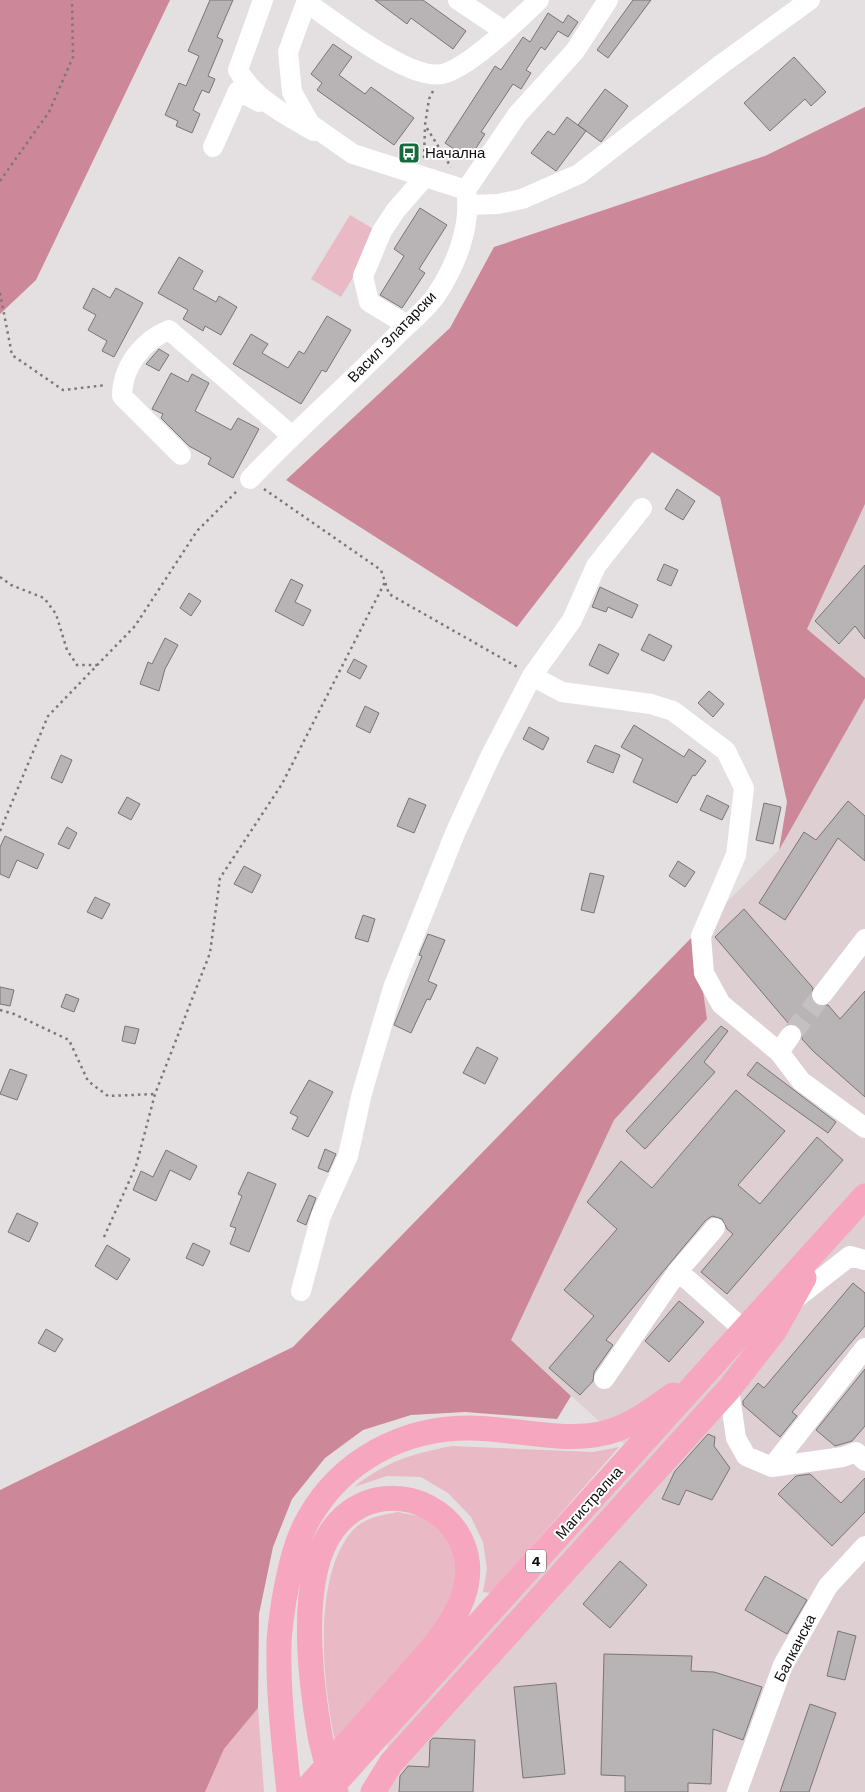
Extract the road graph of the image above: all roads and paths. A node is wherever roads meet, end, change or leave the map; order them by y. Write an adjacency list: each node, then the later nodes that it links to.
1 (72, 0): 15 (path)
2 (263, 0): 10 (street)
3 (458, 0): 8 (street)
4 (538, 0): 8 (street)
5 (608, 0): 16 (street, Васил Златарски)
6 (810, 0): 16 (street)
7 (306, 1): 9 (street); 13 (street)
8 (504, 31): 9 (street)
9 (442, 74): 11 (path)
10 (288, 116): 12 (street); 13 (street)
11 (425, 125): 14 (path); 16 (path)
12 (213, 147)
13 (353, 154): 14 (street)
14 (424, 178): 16 (street); 18 (street)
15 (0, 181)
16 (467, 198): 18 (street, Васил Златарски)
17 (0, 293): 19 (path)
18 (407, 325): 20 (street, Васил Златарски)
19 (122, 384): 20 (street); 21 (street)
20 (291, 435): 22 (street, Васил Златарски)
21 (181, 455)
22 (250, 479): 25 (path); 26 (path)
23 (642, 508): 27 (street)
24 (0, 577): 26 (path)
25 (385, 582): 27 (path); 34 (path)
26 (97, 665): 28 (path)
27 (532, 676): 33 (street); 42 (street)
28 (0, 831)
29 (865, 939): 30 (street)
30 (822, 995)
31 (0, 1010): 34 (path)
32 (791, 1035): 33 (street)
33 (779, 1052): 35 (street)
34 (155, 1094): 38 (path)
35 (865, 1128)
36 (860, 1203): 39 (main road, Магистрална / 4)
37 (715, 1228): 41 (street)
38 (104, 1237)
39 (824, 1242): 43 (main road); 44 (main road, Магистрална / 4)
40 (865, 1260): 43 (street)
41 (678, 1271): 44 (street); 47 (street)
42 (301, 1291)
43 (792, 1300): 48 (main road)
44 (744, 1330): 46 (main road, Магистрална / 4)
45 (865, 1348): 50 (street)
46 (714, 1363): 52 (main road); 53 (main road, Магистрална / 4)
47 (604, 1379)
48 (729, 1389): 50 (street); 58 (main road)
49 (862, 1451): 50 (street)
50 (772, 1466)
51 (865, 1546): 59 (street, Балканска)
52 (281, 1681): 54 (main road); 55 (main road)
53 (354, 1749): 55 (main road); 56 (main road, Магистрална / 4); 57 (main road)
54 (289, 1792)
55 (306, 1792)
56 (327, 1792)
57 (336, 1792)
58 (373, 1792)
59 (737, 1792)

